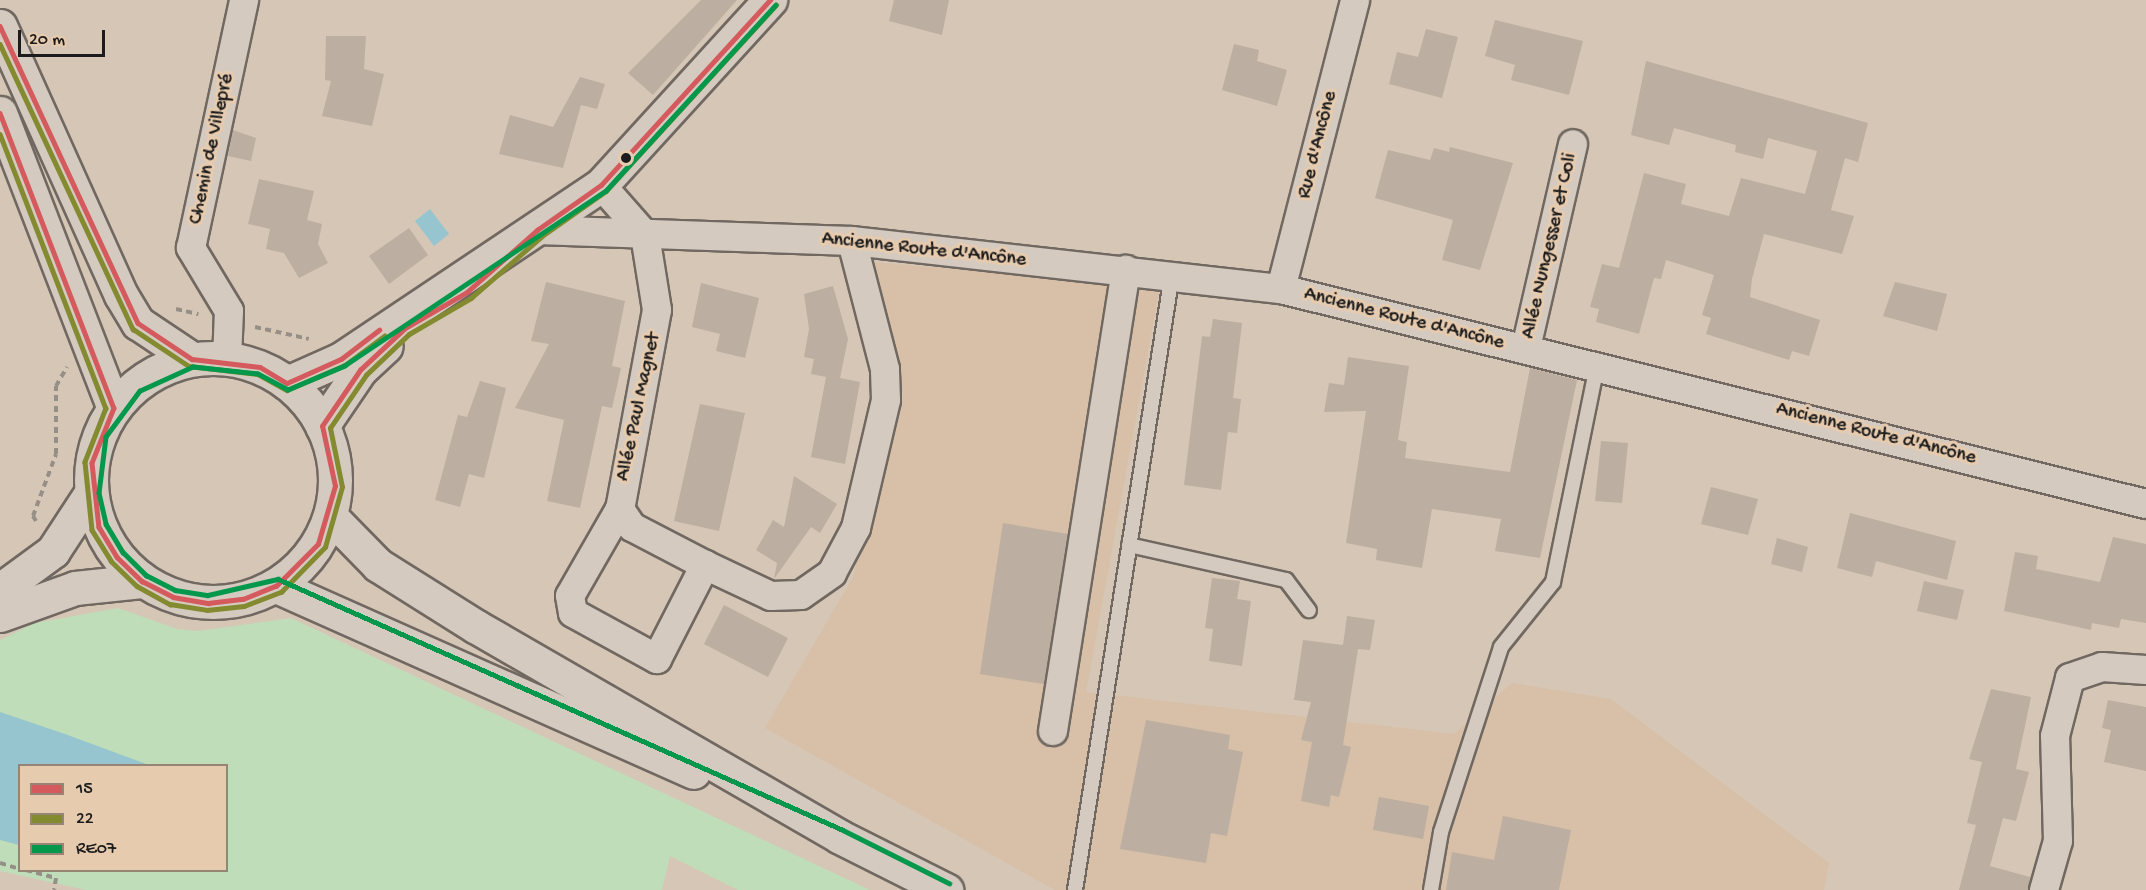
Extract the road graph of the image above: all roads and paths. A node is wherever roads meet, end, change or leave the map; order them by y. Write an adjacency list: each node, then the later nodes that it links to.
1 (244, 0): 16 (street, Chemin de Villepré)
2 (770, 0): 7 (main road)
3 (1355, 0): 13 (street, Rue d'Ancône)
4 (0, 26): 15 (main road)
5 (0, 113): 20 (main road)
6 (1573, 144): 14 (street, Allée Nungesser et Coli)
7 (601, 185): 8 (main road); 9 (street)
8 (537, 230): 9 (street); 19 (main road); 21 (main road)
9 (645, 235): 10 (street, Ancienne Route d'Ancône); 24 (street, Allée Paul Magnet)
10 (852, 241): 11 (street, Ancienne Route d'Ancône); 28 (street, Allée Paul Magnet)
11 (1126, 270): 12 (street, Ancienne Route d'Ancône); 35 (street)
12 (1172, 275): 13 (street, Ancienne Route d'Ancône); 26 (lane)
13 (1281, 289): 14 (street, Ancienne Route d'Ancône)
14 (1526, 348): 18 (street, Ancienne Route d'Ancône)
15 (192, 359): 16 (main road); 20 (main road)
16 (227, 360): 19 (main road)
17 (79, 362): 27 (path)
18 (1597, 366): 23 (street, Ancienne Route d'Ancône); 43 (lane)
19 (287, 383): 21 (main road)
20 (114, 408): 22 (main road)
21 (322, 426): 25 (main road)
22 (91, 493): 27 (main road); 29 (main road)
23 (2146, 504)
24 (620, 509): 28 (street, Allée Paul Magnet); 28 (street, Allée Paul Magnet)
25 (330, 516): 30 (main road); 36 (main road)
26 (1129, 545): 32 (lane); 42 (lane)
27 (53, 551): 31 (main road)
28 (705, 565)
29 (142, 581): 30 (main road); 33 (main road)
30 (276, 586): 36 (main road)
31 (0, 590)
32 (1309, 610)
33 (0, 615)
34 (2146, 670): 44 (street)
35 (1053, 731)
36 (840, 837): 41 (main road)
37 (0, 864): 38 (path)
38 (18, 868)
39 (33, 872): 40 (path)
40 (54, 890)
41 (946, 890)
42 (1075, 890)
43 (1431, 890)
44 (2044, 890)

